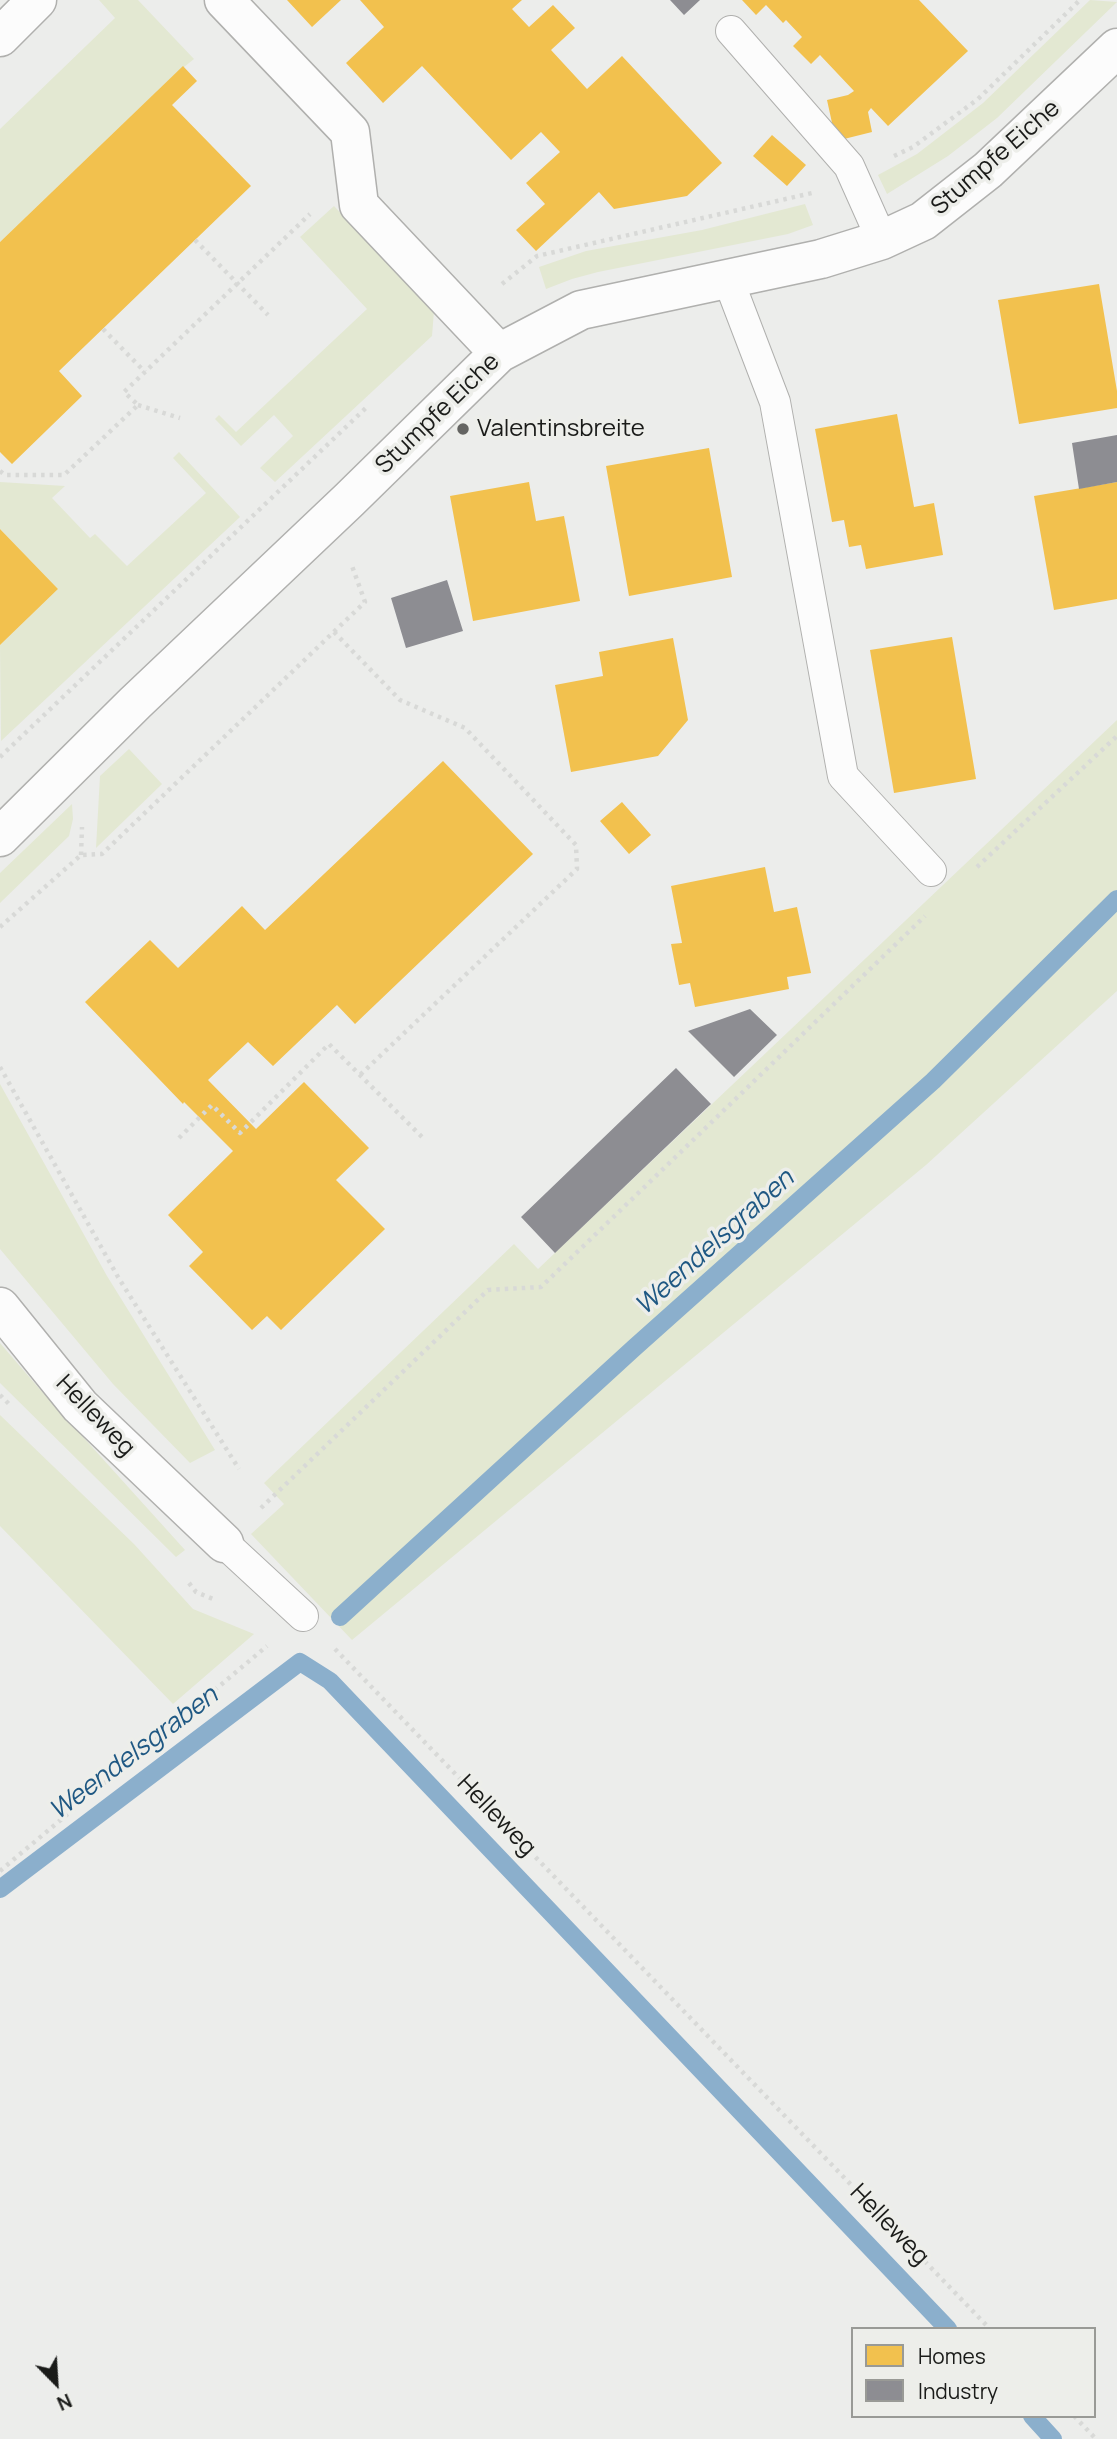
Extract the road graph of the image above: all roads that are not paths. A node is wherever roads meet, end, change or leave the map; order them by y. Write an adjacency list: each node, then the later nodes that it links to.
1 (37, 0): 4 (street)
2 (224, 0): 8 (street)
3 (731, 31): 6 (lane)
4 (0, 37)
5 (1113, 61): 6 (street, Stumpfe Eiche)
6 (882, 240): 7 (street, Stumpfe Eiche)
7 (727, 279): 8 (street, Stumpfe Eiche); 10 (lane)
8 (499, 353): 9 (street, Stumpfe Eiche)
9 (0, 837)
10 (932, 871)
11 (0, 1307): 12 (street, Helleweg)
12 (224, 1543): 13 (lane, Helleweg)
13 (303, 1616)

